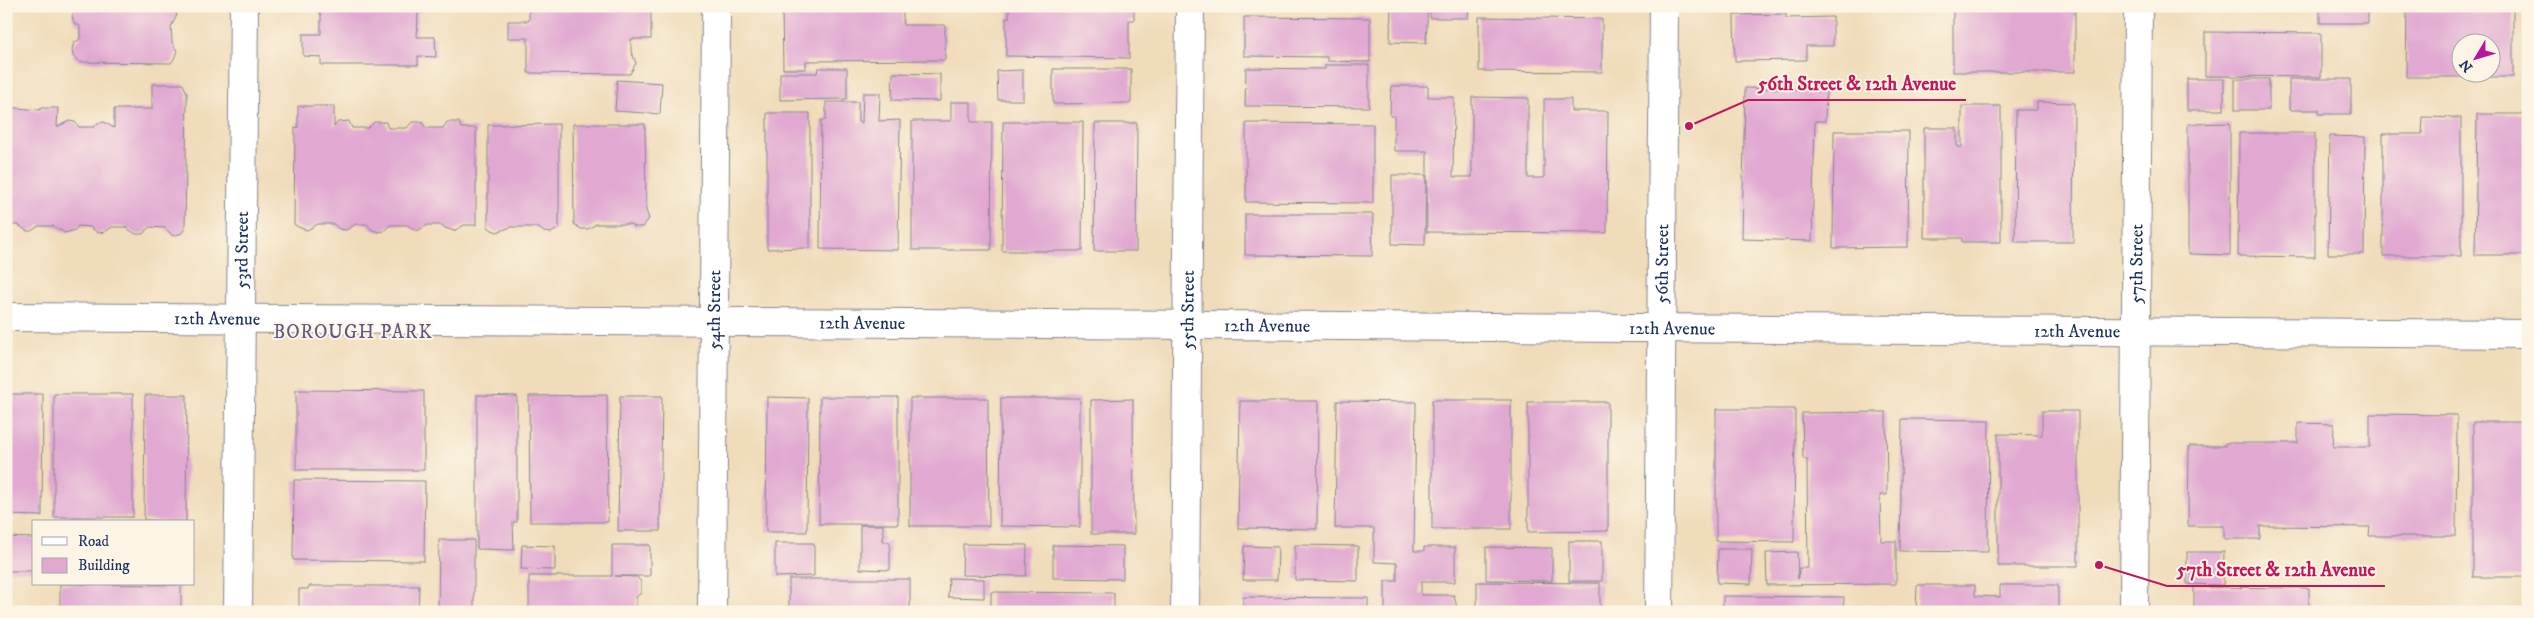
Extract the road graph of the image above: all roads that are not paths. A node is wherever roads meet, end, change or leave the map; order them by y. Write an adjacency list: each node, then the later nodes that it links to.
1 (244, 6): 7 (street, 53rd Street)
2 (716, 6): 8 (street, 54th Street)
3 (1190, 6): 9 (street, 55th Street)
4 (1664, 6): 10 (street, 56th Street)
5 (2138, 6): 11 (street, 57th Street)
6 (6, 317): 7 (street, 12th Avenue)
7 (241, 319): 8 (street, 12th Avenue); 13 (street, 53rd Street)
8 (714, 322): 9 (street, 12th Avenue); 14 (street, 54th Street)
9 (1187, 325): 10 (street, 12th Avenue); 15 (street, 55th Street)
10 (1662, 329): 11 (street, 12th Avenue); 16 (street, 56th Street)
11 (2136, 331): 12 (street, 12th Avenue); 17 (street, 57th Street)
12 (2528, 334)
13 (238, 612)
14 (712, 612)
15 (1185, 612)
16 (1659, 612)
17 (2134, 612)

